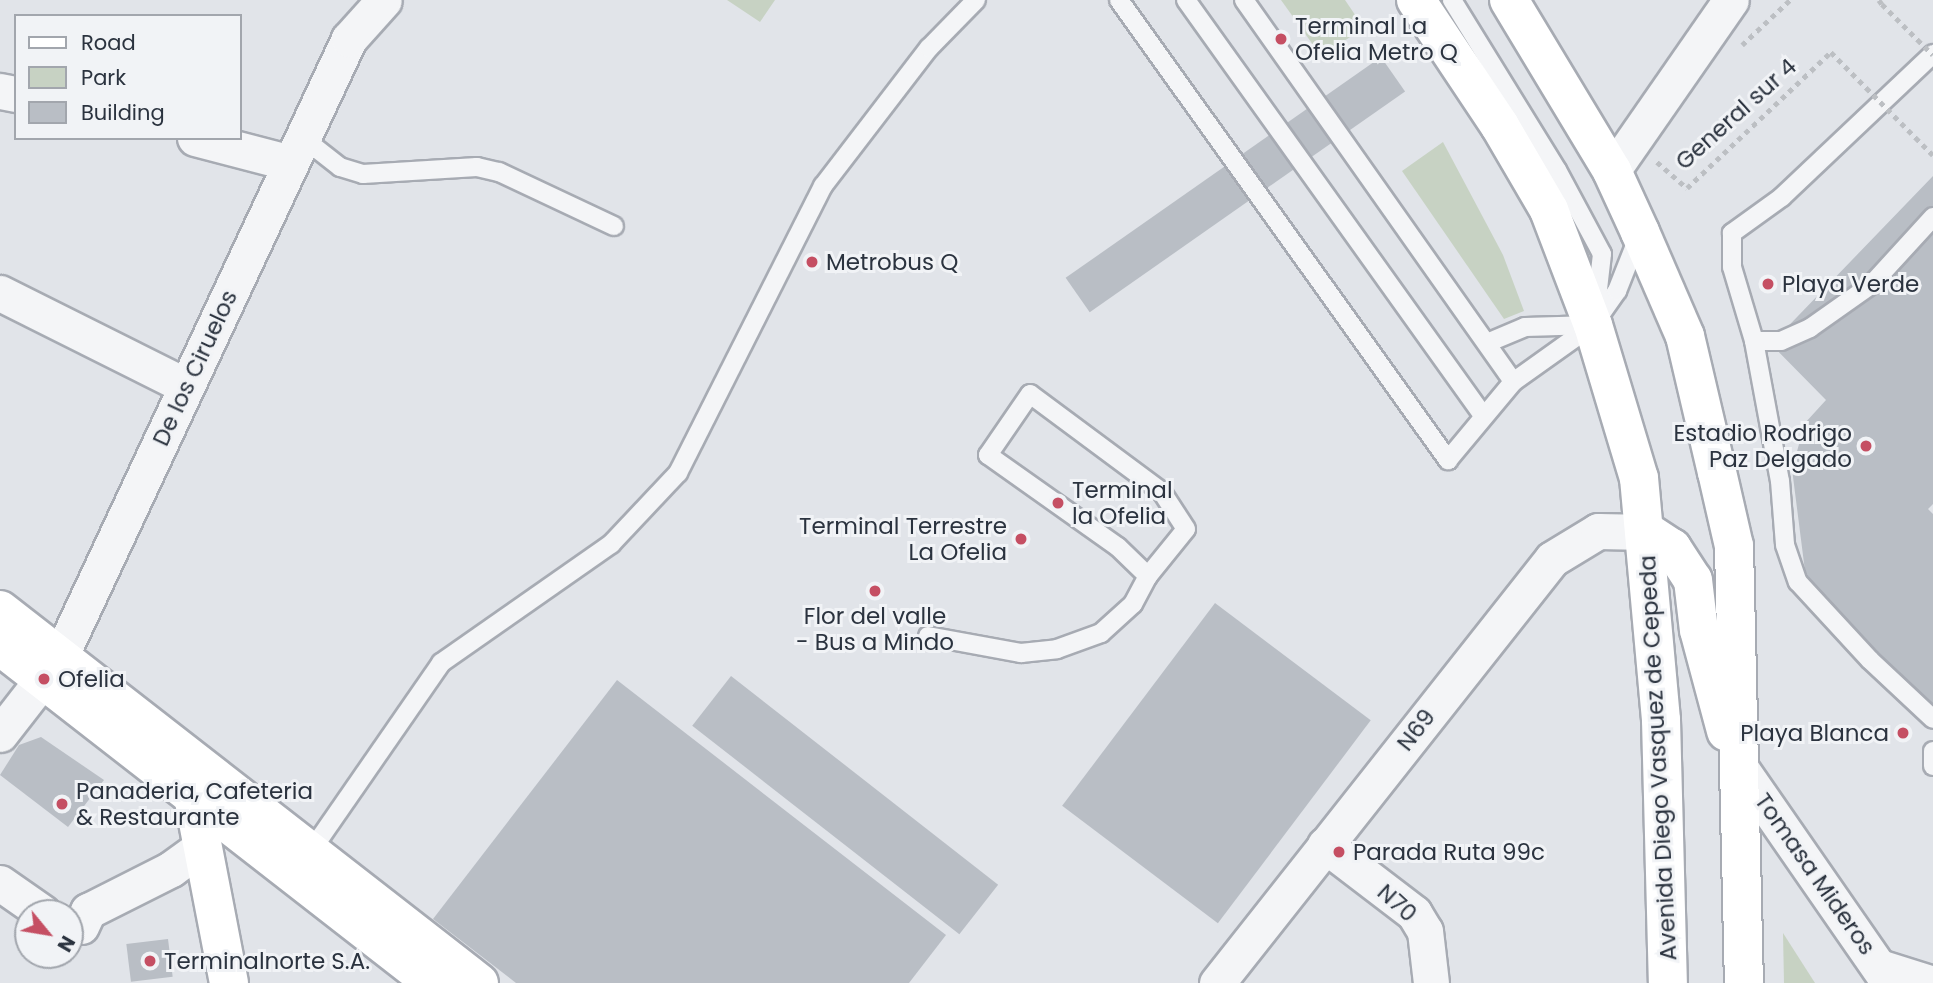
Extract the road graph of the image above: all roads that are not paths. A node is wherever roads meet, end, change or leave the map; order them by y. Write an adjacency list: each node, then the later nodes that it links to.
1 (384, 0): 12 (street, De los Ciruelos)
2 (976, 0): 38 (lane)
3 (1119, 0): 23 (lane)
4 (1186, 0): 23 (lane)
5 (1244, 0): 20 (lane)
6 (1416, 0): 18 (main road, Avenida Diego Vasquez de Cepeda)
7 (1452, 0): 18 (lane)
8 (1509, 0): 13 (main road)
9 (1731, 0): 13 (street)
10 (1933, 55): 19 (lane)
11 (212, 140): 12 (street)
12 (297, 150): 15 (lane); 22 (street, De los Ciruelos)
13 (1612, 171): 16 (main road)
14 (1933, 217): 19 (lane)
15 (614, 226)
16 (1640, 232): 18 (lane); 33 (main road)
17 (0, 293): 22 (street)
18 (1593, 325): 20 (lane); 21 (lane); 24 (main road, Avenida Diego Vasquez de Cepeda)
19 (1754, 341): 30 (lane)
20 (1487, 343): 21 (lane)
21 (1513, 382): 23 (lane)
22 (186, 386): 29 (street, De los Ciruelos)
23 (1482, 414)
24 (1647, 532): 33 (main road); 36 (street, N69); 48 (main road, Avenida Diego Vasquez de Cepeda)
25 (1147, 576): 25 (lane); 27 (lane)
26 (0, 610): 29 (main road)
27 (928, 636)
28 (0, 646): 29 (main road)
29 (52, 668): 31 (street, De los Ciruelos); 35 (main road)
30 (1933, 719)
31 (0, 734)
32 (1933, 751): 34 (lane)
33 (1739, 766): 42 (street, Tomasa Mideros); 49 (main road)
34 (1933, 766)
35 (202, 784): 37 (main road); 38 (main road); 44 (main road)
36 (1325, 845): 46 (street, N69); 47 (street, N70)
37 (203, 846): 41 (street); 43 (main road)
38 (311, 851): 45 (main road)
39 (0, 883): 40 (street)
40 (23, 899)
41 (84, 918)
42 (1885, 975): 50 (street)
43 (229, 983)
44 (433, 983)
45 (479, 983)
46 (1217, 983)
47 (1431, 983)
48 (1668, 983)
49 (1744, 983)
50 (1930, 983)

